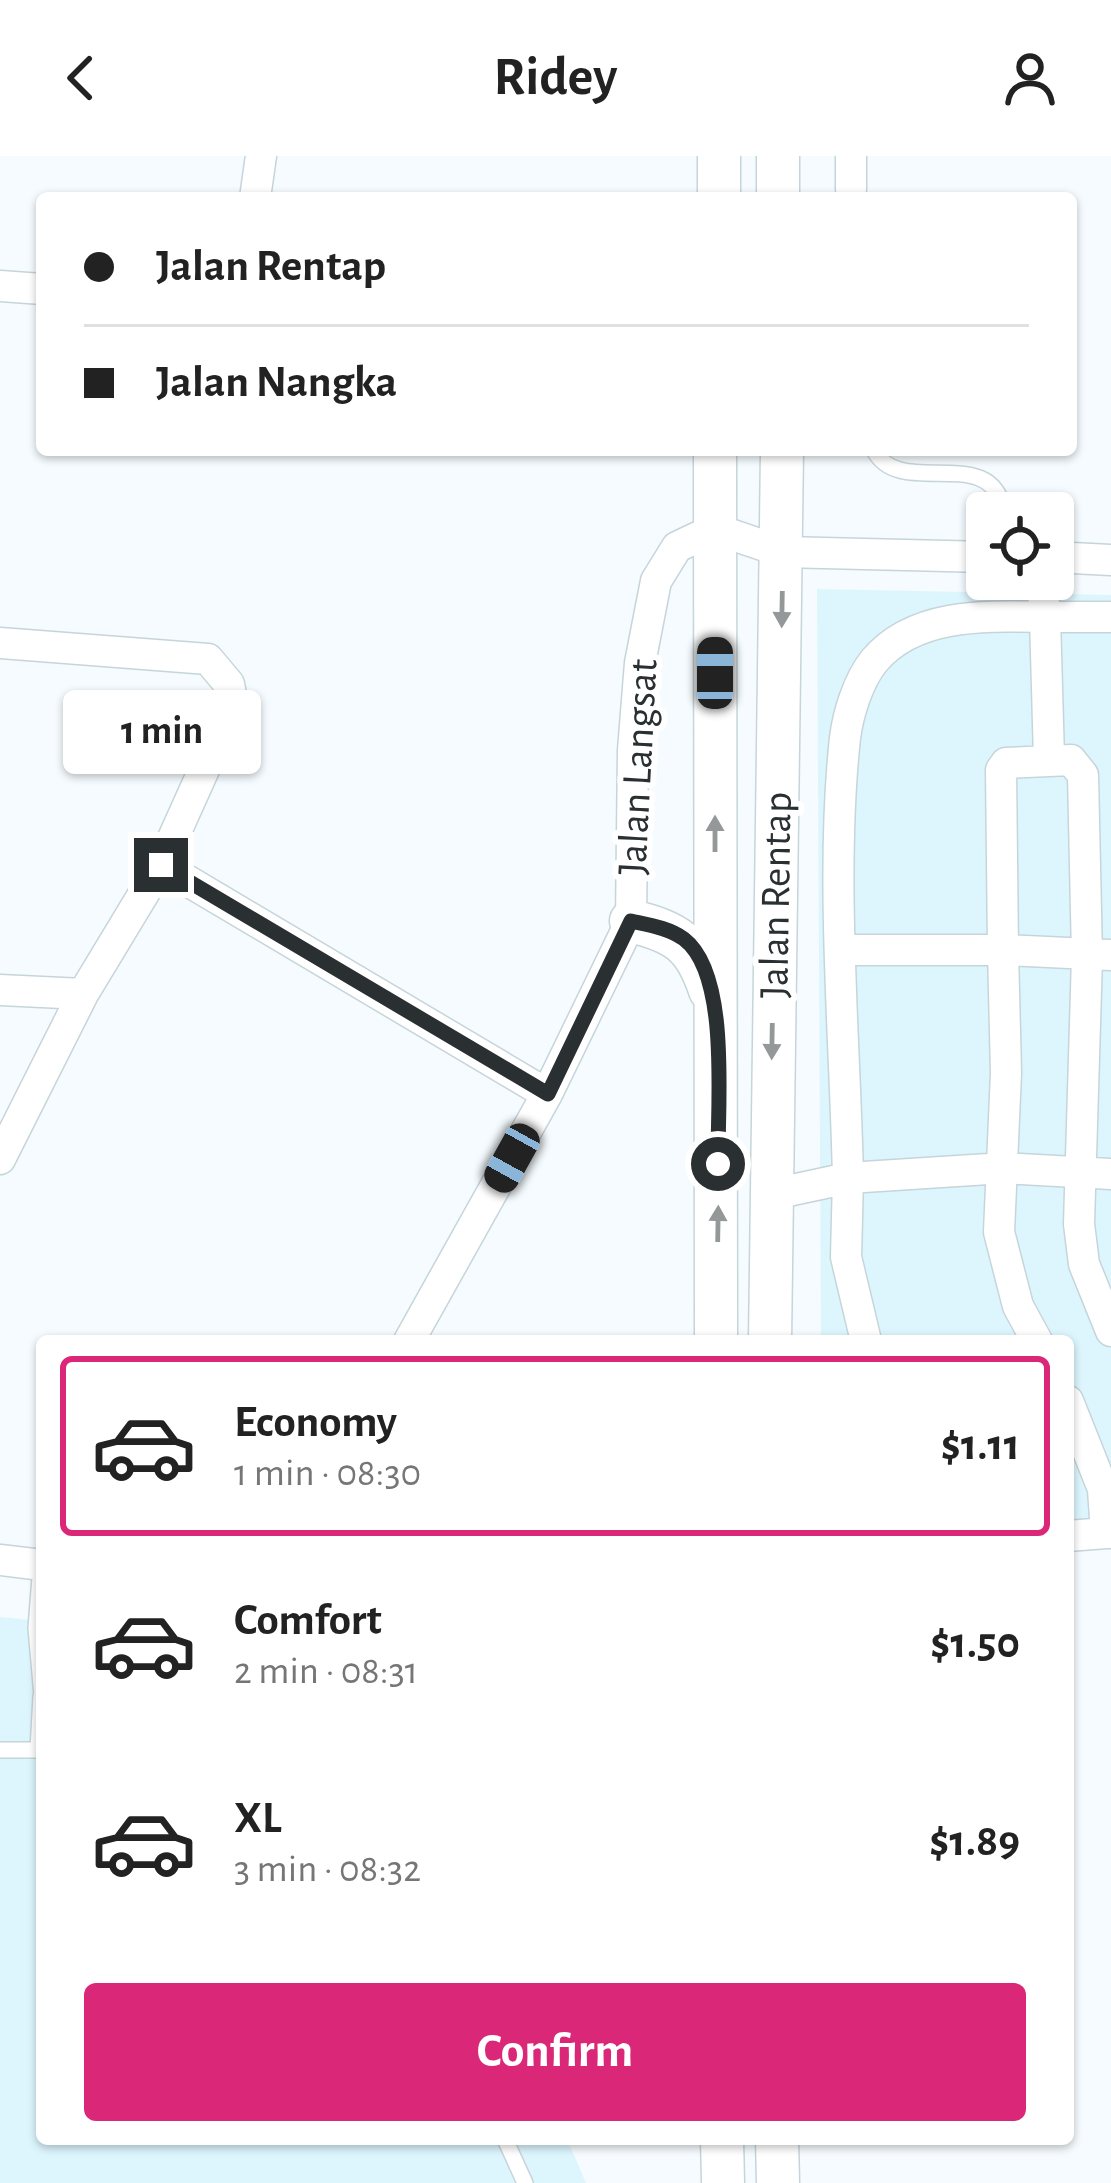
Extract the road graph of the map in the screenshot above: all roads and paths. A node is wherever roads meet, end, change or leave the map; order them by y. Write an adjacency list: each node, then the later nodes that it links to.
1 (261, 156): 6 (street)
2 (719, 156): 7 (main road)
3 (778, 156): 8 (main road)
4 (851, 156): 5 (street)
5 (850, 189)
6 (256, 192)
7 (719, 192)
8 (778, 192)
9 (0, 286): 10 (street)
10 (36, 289)
11 (715, 456): 15 (main road, Jalan Rentap)
12 (782, 456): 16 (main road, Jalan Rentap)
13 (877, 456): 14 (lane)
14 (995, 492)
15 (715, 529): 16 (street); 26 (street, Jalan Langsat); 32 (main road, Jalan Rentap, one-way to 15)
16 (784, 553): 17 (street); 39 (main road, Jalan Rentap, one-way to 39)
17 (966, 557)
18 (1074, 558): 19 (street)
19 (1111, 560)
20 (1044, 600): 21 (street)
21 (1045, 617): 22 (street); 24 (street); 27 (street)
22 (1111, 617)
23 (0, 643): 25 (street)
24 (1049, 759): 28 (street); 29 (street)
25 (161, 865): 31 (street); 33 (street)
26 (631, 921): 32 (main road); 33 (street, Jalan Langsat)
27 (844, 950): 28 (street); 38 (street)
28 (1003, 950): 29 (street); 35 (street)
29 (1099, 956): 37 (street)
30 (0, 990): 31 (street)
31 (82, 994): 34 (street)
32 (716, 1008): 42 (main road, Jalan Rentap, one-way to 32)
33 (548, 1094): 41 (street, Jalan Langsat)
34 (0, 1159)
35 (1004, 1168): 37 (street); 38 (street); 45 (street)
36 (1111, 1174): 37 (street)
37 (1079, 1176): 40 (street)
38 (848, 1178): 39 (street); 44 (street)
39 (769, 1195): 43 (main road, Jalan Rentap)
40 (1111, 1331)
41 (412, 1335)
42 (716, 1335)
43 (770, 1335)
44 (865, 1335)
45 (1034, 1335)
46 (1074, 1416): 47 (street)
47 (1108, 1533): 48 (street)
48 (1074, 1536)
49 (0, 1560): 50 (street)
50 (36, 1564)
51 (0, 1750): 52 (lane)
52 (36, 1751)
53 (508, 2145): 56 (lane)
54 (722, 2145): 57 (main road)
55 (777, 2145): 58 (main road)
56 (524, 2183)
57 (723, 2183)
58 (778, 2183)

